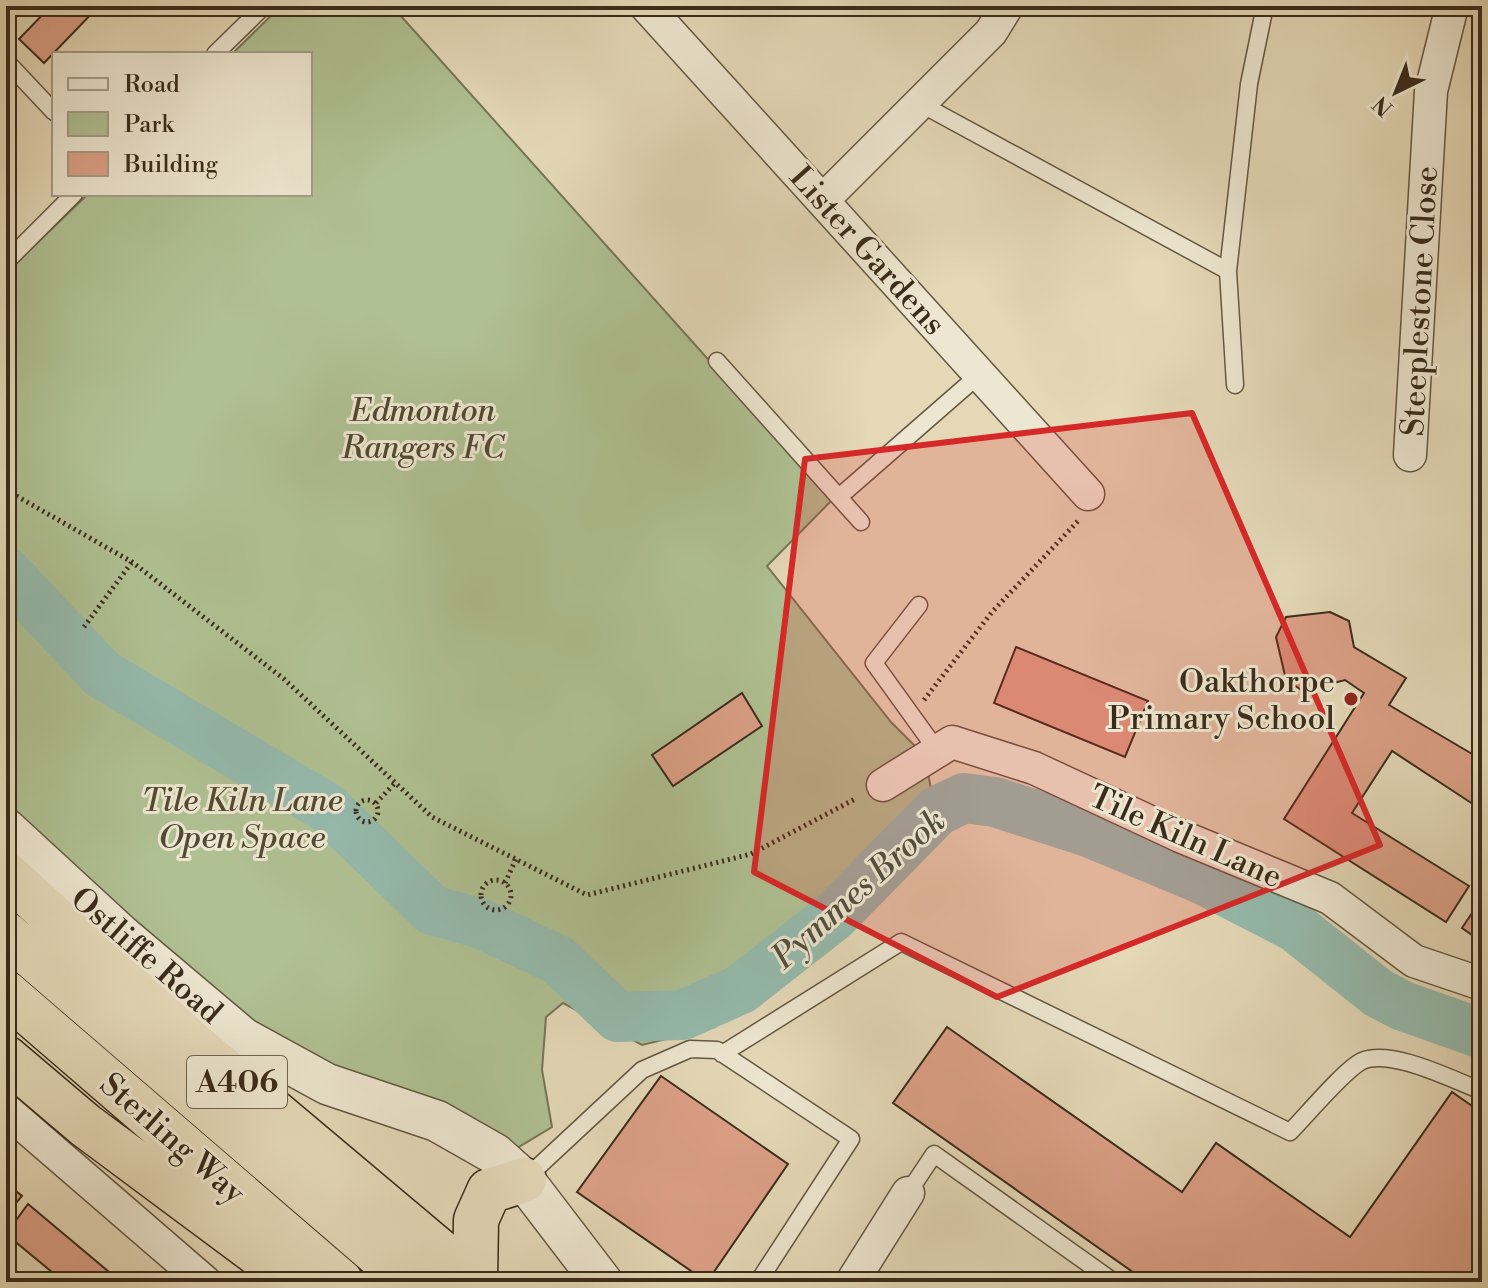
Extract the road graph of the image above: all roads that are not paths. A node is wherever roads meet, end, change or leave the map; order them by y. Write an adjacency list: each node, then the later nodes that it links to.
1 (264, 6): 6 (lane)
2 (646, 6): 11 (street, Lister Gardens)
3 (1007, 6): 8 (street)
4 (1265, 6): 13 (lane)
5 (1452, 6): 17 (street, Steeplestone Close)
6 (217, 52)
7 (6, 61): 9 (lane)
8 (921, 104): 11 (street); 13 (lane)
9 (52, 110)
10 (72, 196): 12 (lane)
11 (823, 200): 15 (street, Lister Gardens)
12 (6, 262)
13 (1228, 271): 16 (lane)
14 (717, 361): 19 (lane)
15 (980, 374): 18 (street, Lister Gardens); 19 (lane)
16 (1235, 385)
17 (1410, 455)
18 (1088, 494)
19 (839, 497): 20 (lane)
20 (861, 522)
21 (919, 605): 22 (lane)
22 (936, 749): 23 (street); 27 (street, Tile Kiln Lane)
23 (883, 785)
24 (6, 829): 33 (street, Ostliffe Road)
25 (6, 874): 39 (highway, A406)
26 (6, 934): 38 (highway, Sterling Way / A406)
27 (1482, 984)
28 (6, 993): 37 (highway, Sterling Way / A406)
29 (722, 1054): 31 (lane); 33 (lane); 41 (lane)
30 (6, 1058): 36 (highway)
31 (1482, 1091)
32 (6, 1110): 35 (street)
33 (524, 1180): 39 (highway); 40 (street, Ostliffe Road)
34 (908, 1193): 42 (street); 43 (lane)
35 (205, 1282)
36 (296, 1282)
37 (341, 1282)
38 (410, 1282)
39 (475, 1282)
40 (602, 1282)
41 (758, 1282)
42 (852, 1282)
43 (1114, 1282)

